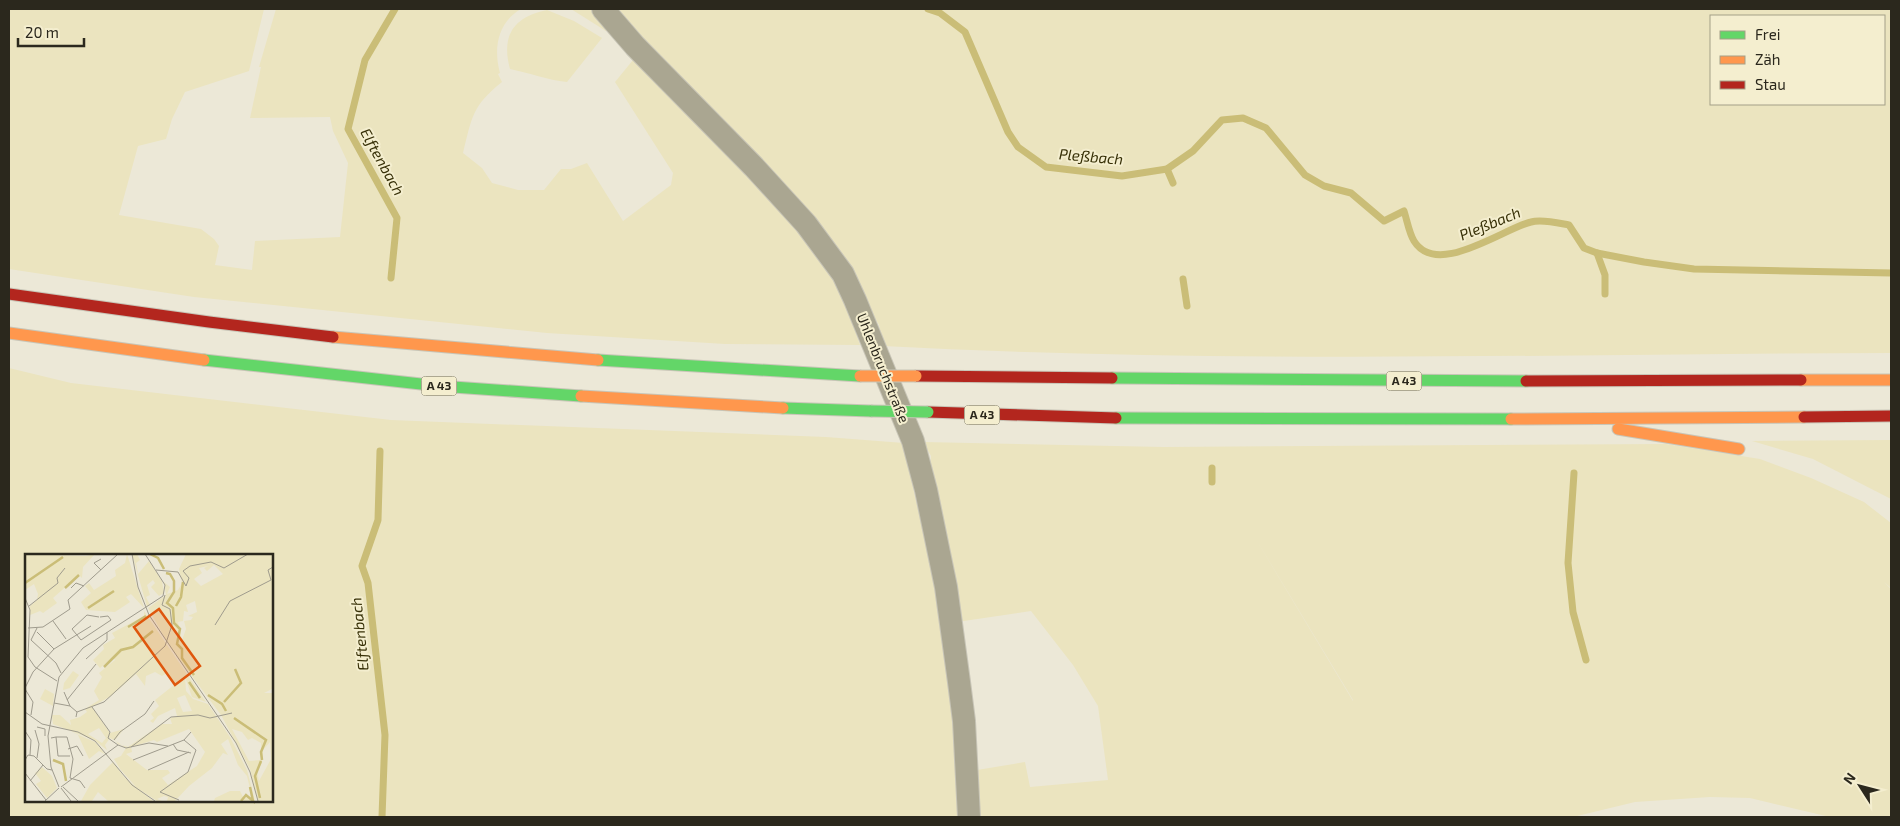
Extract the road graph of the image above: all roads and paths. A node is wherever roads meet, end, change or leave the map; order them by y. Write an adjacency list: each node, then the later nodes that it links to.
1 (603, 9): 8 (street, Uhlenbruchstraße)
2 (9, 294): 4 (highway, A 43, bridge)
3 (9, 333): 6 (highway, A 43, bridge)
4 (1891, 380)
5 (1891, 416): 6 (highway, A 43)
6 (1564, 419): 7 (highway)
7 (1739, 449)
8 (970, 817)

